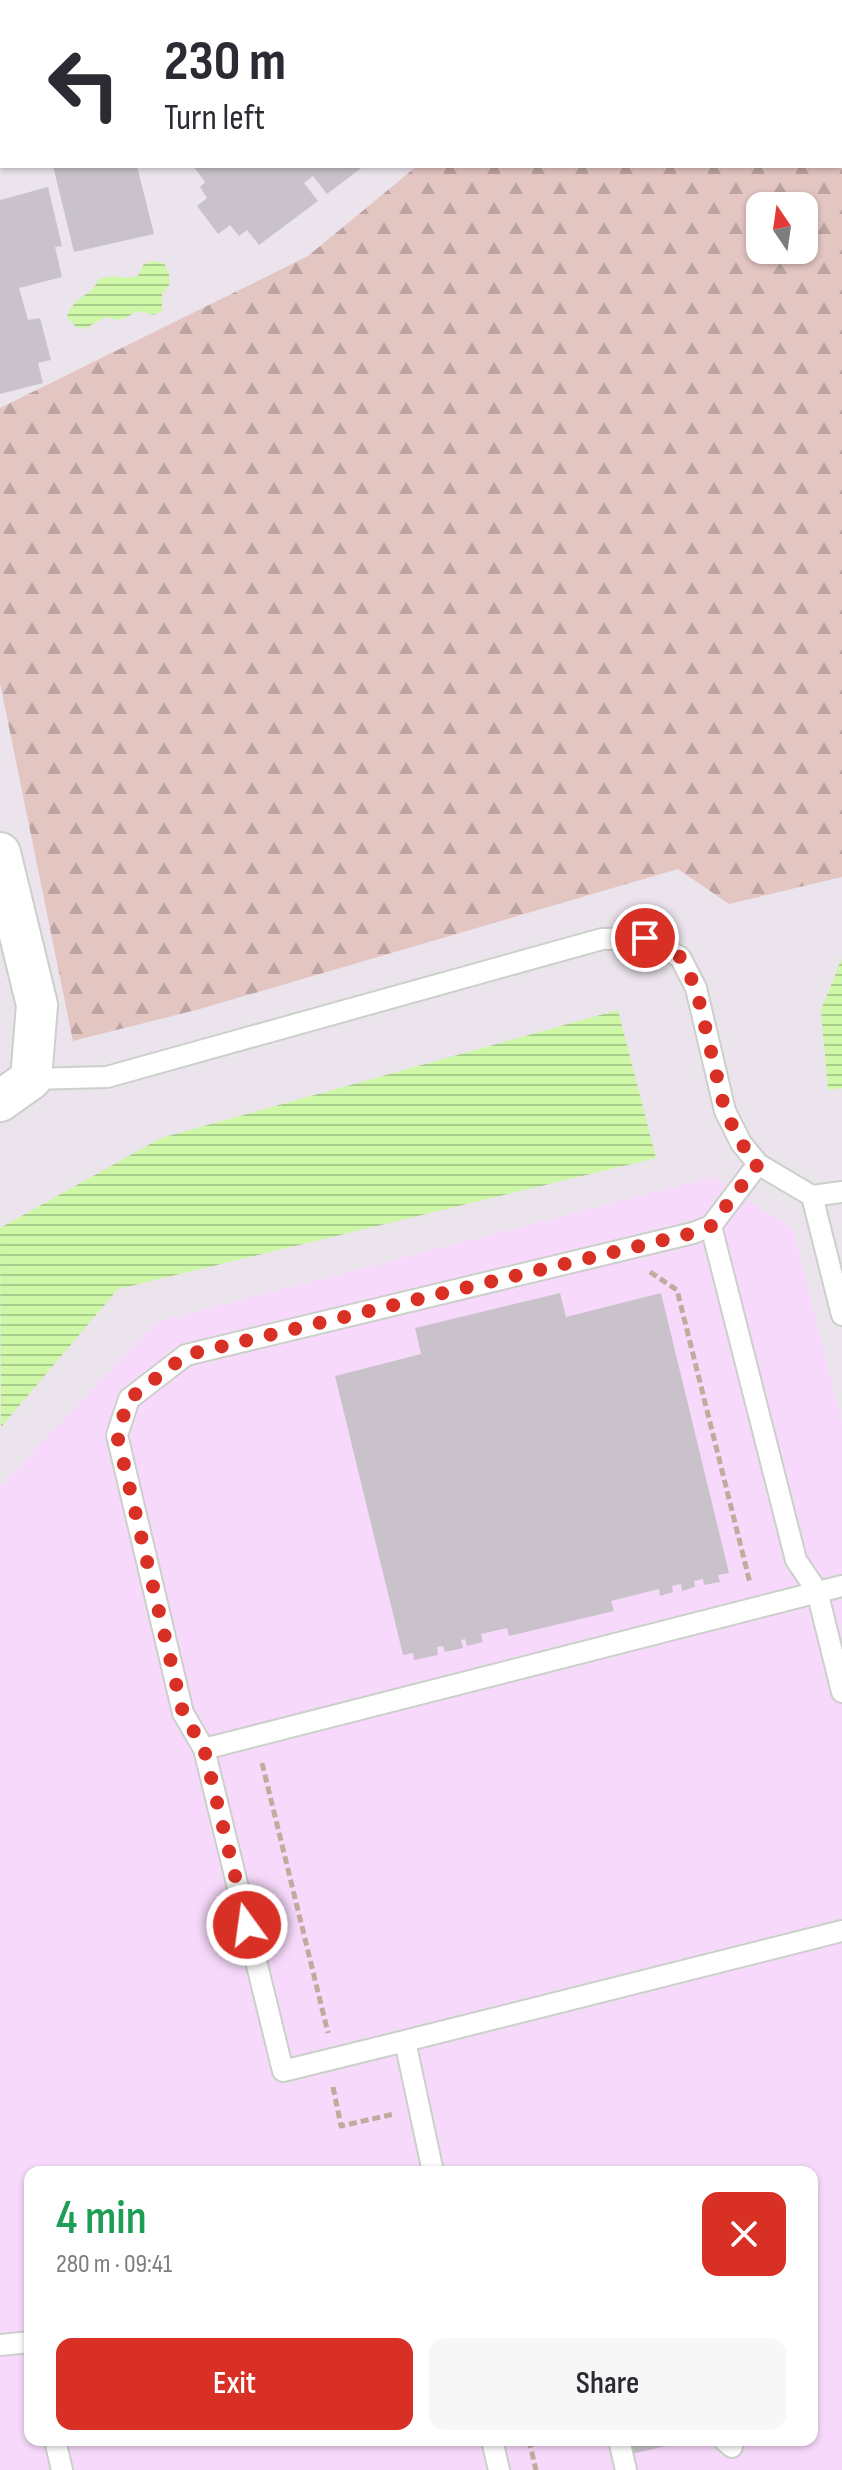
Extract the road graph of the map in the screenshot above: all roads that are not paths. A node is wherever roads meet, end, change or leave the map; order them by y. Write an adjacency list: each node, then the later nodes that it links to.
1 (0, 853): 2 (street)
2 (16, 1090): 3 (lane)
3 (758, 1164): 5 (lane); 6 (lane)
4 (842, 1192): 5 (lane)
5 (812, 1196): 7 (lane)
6 (711, 1226): 9 (lane); 11 (lane)
7 (842, 1315)
8 (842, 1586): 9 (lane)
9 (817, 1591): 10 (lane); 11 (lane)
10 (842, 1692)
11 (204, 1749): 13 (lane)
12 (842, 1931): 13 (lane)
13 (405, 2041): 14 (lane)
14 (432, 2166)
15 (24, 2343): 16 (lane)
16 (0, 2345)
17 (56, 2446): 20 (lane)
18 (493, 2446): 21 (lane)
19 (620, 2446): 22 (lane)
20 (62, 2470)
21 (499, 2470)
22 (626, 2470)

